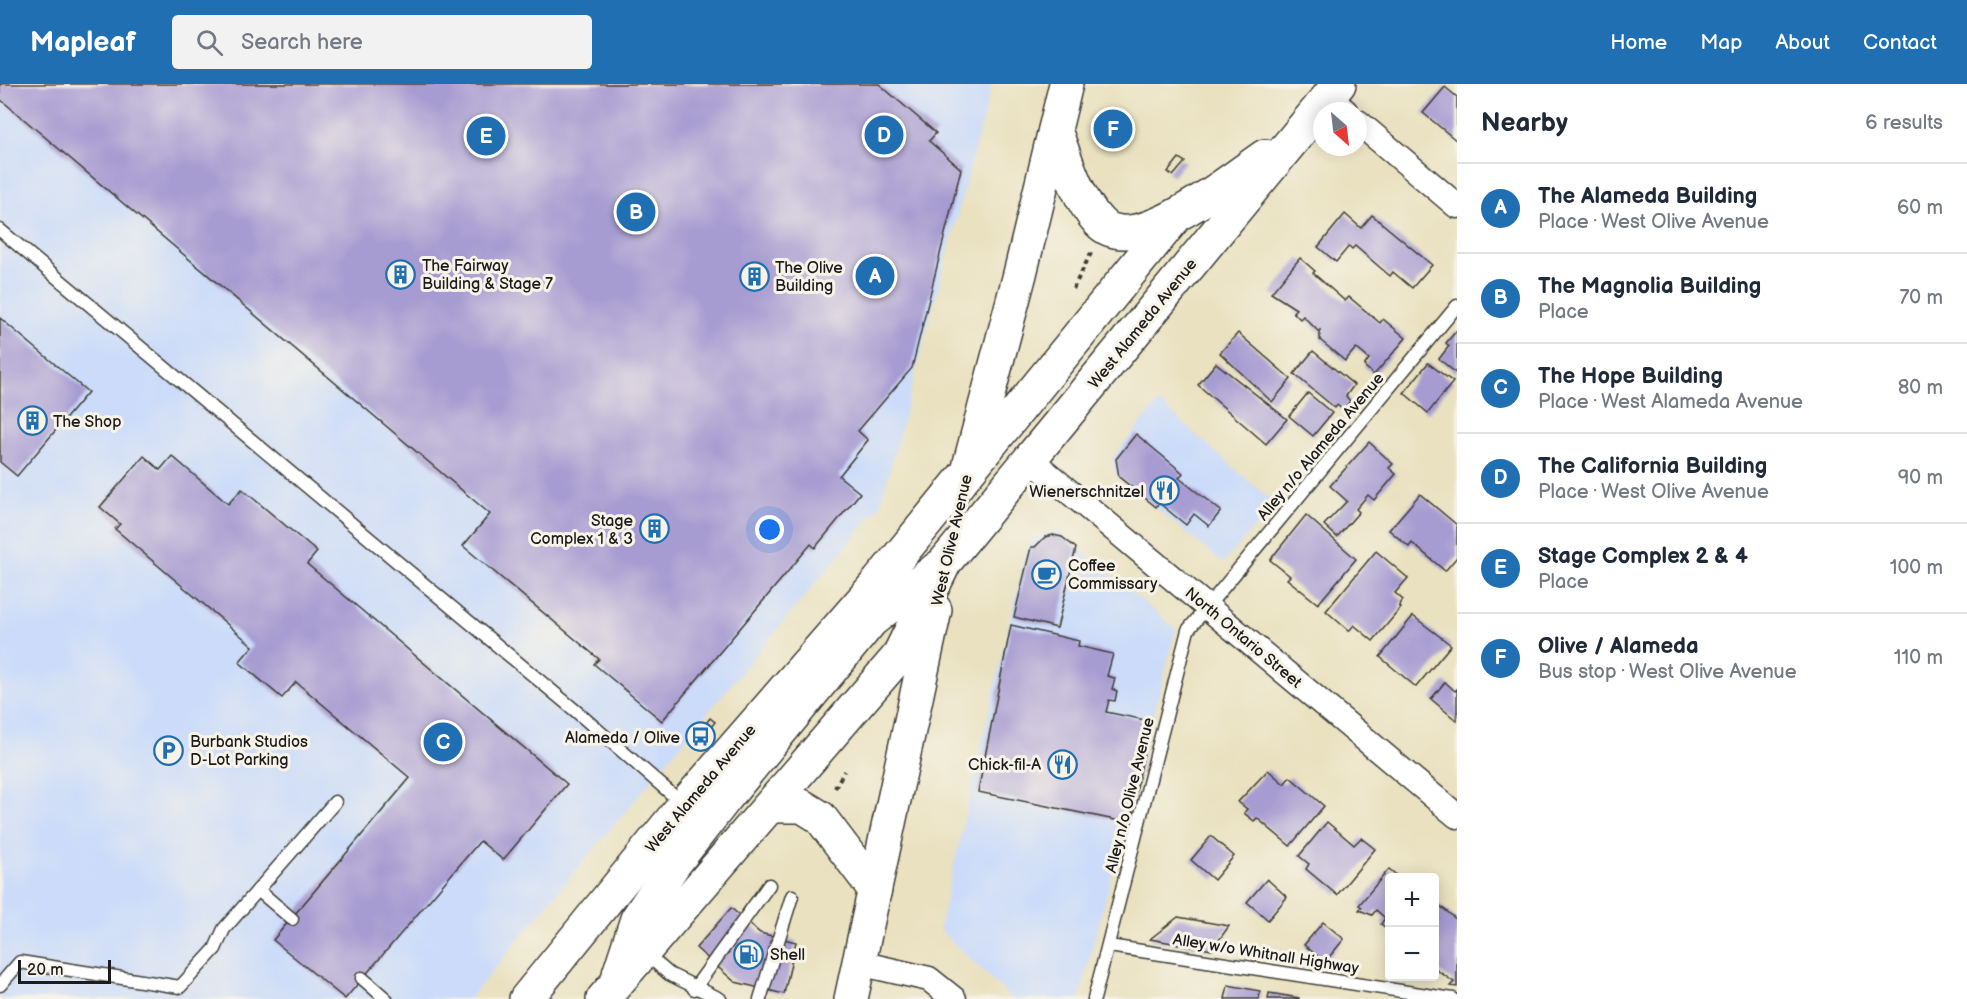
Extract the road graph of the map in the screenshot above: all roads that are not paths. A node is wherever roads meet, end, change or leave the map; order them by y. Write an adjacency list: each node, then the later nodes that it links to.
1 (1066, 84): 3 (main road, West Olive Avenue)
2 (1337, 97): 5 (main road, West Alameda Avenue)
3 (1055, 130): 7 (main road); 11 (main road, West Olive Avenue)
4 (1367, 130): 6 (street)
5 (1293, 137): 7 (main road); 10 (main road, West Alameda Avenue)
6 (1457, 206)
7 (1176, 216): 11 (main road, West Alameda Avenue)
8 (1, 234): 16 (lane)
9 (1457, 306): 14 (lane, Alley n/o Alameda Avenue)
10 (1030, 459): 12 (main road, West Alameda Avenue); 14 (street, North Ontario Street)
11 (967, 472): 12 (main road, West Olive Avenue); 13 (main road, West Alameda Avenue)
12 (945, 562): 13 (main road); 17 (main road, West Alameda Avenue); 21 (main road, West Olive Avenue); 30 (main road, West Alameda Avenue)
13 (879, 581): 16 (main road, West Alameda Avenue)
14 (1208, 606): 18 (street, North Ontario Street); 24 (lane, Alley n/o Olive Avenue)
15 (335, 802): 20 (lane)
16 (684, 805): 32 (main road, West Alameda Avenue)
17 (772, 806): 21 (main road); 25 (main road, West Alameda Avenue)
18 (1457, 816)
19 (769, 885): 29 (lane)
20 (258, 890): 23 (lane); 28 (lane)
21 (875, 891): 26 (main road, West Olive Avenue)
22 (792, 897): 34 (lane)
23 (292, 919)
24 (1108, 946): 37 (lane, Alley n/o Olive Avenue); 38 (lane, Alley w/o Whitnall Highway)
25 (644, 952): 29 (lane); 30 (main road, West Alameda Avenue)
26 (859, 963): 35 (main road, West Olive Avenue); 36 (street)
27 (362, 978): 31 (lane)
28 (0, 985)
29 (694, 989): 33 (lane)
30 (609, 992)
31 (386, 999)
32 (526, 999)
33 (720, 999)
34 (759, 999)
35 (851, 999)
36 (954, 999)
37 (1094, 999)
38 (1453, 999)

